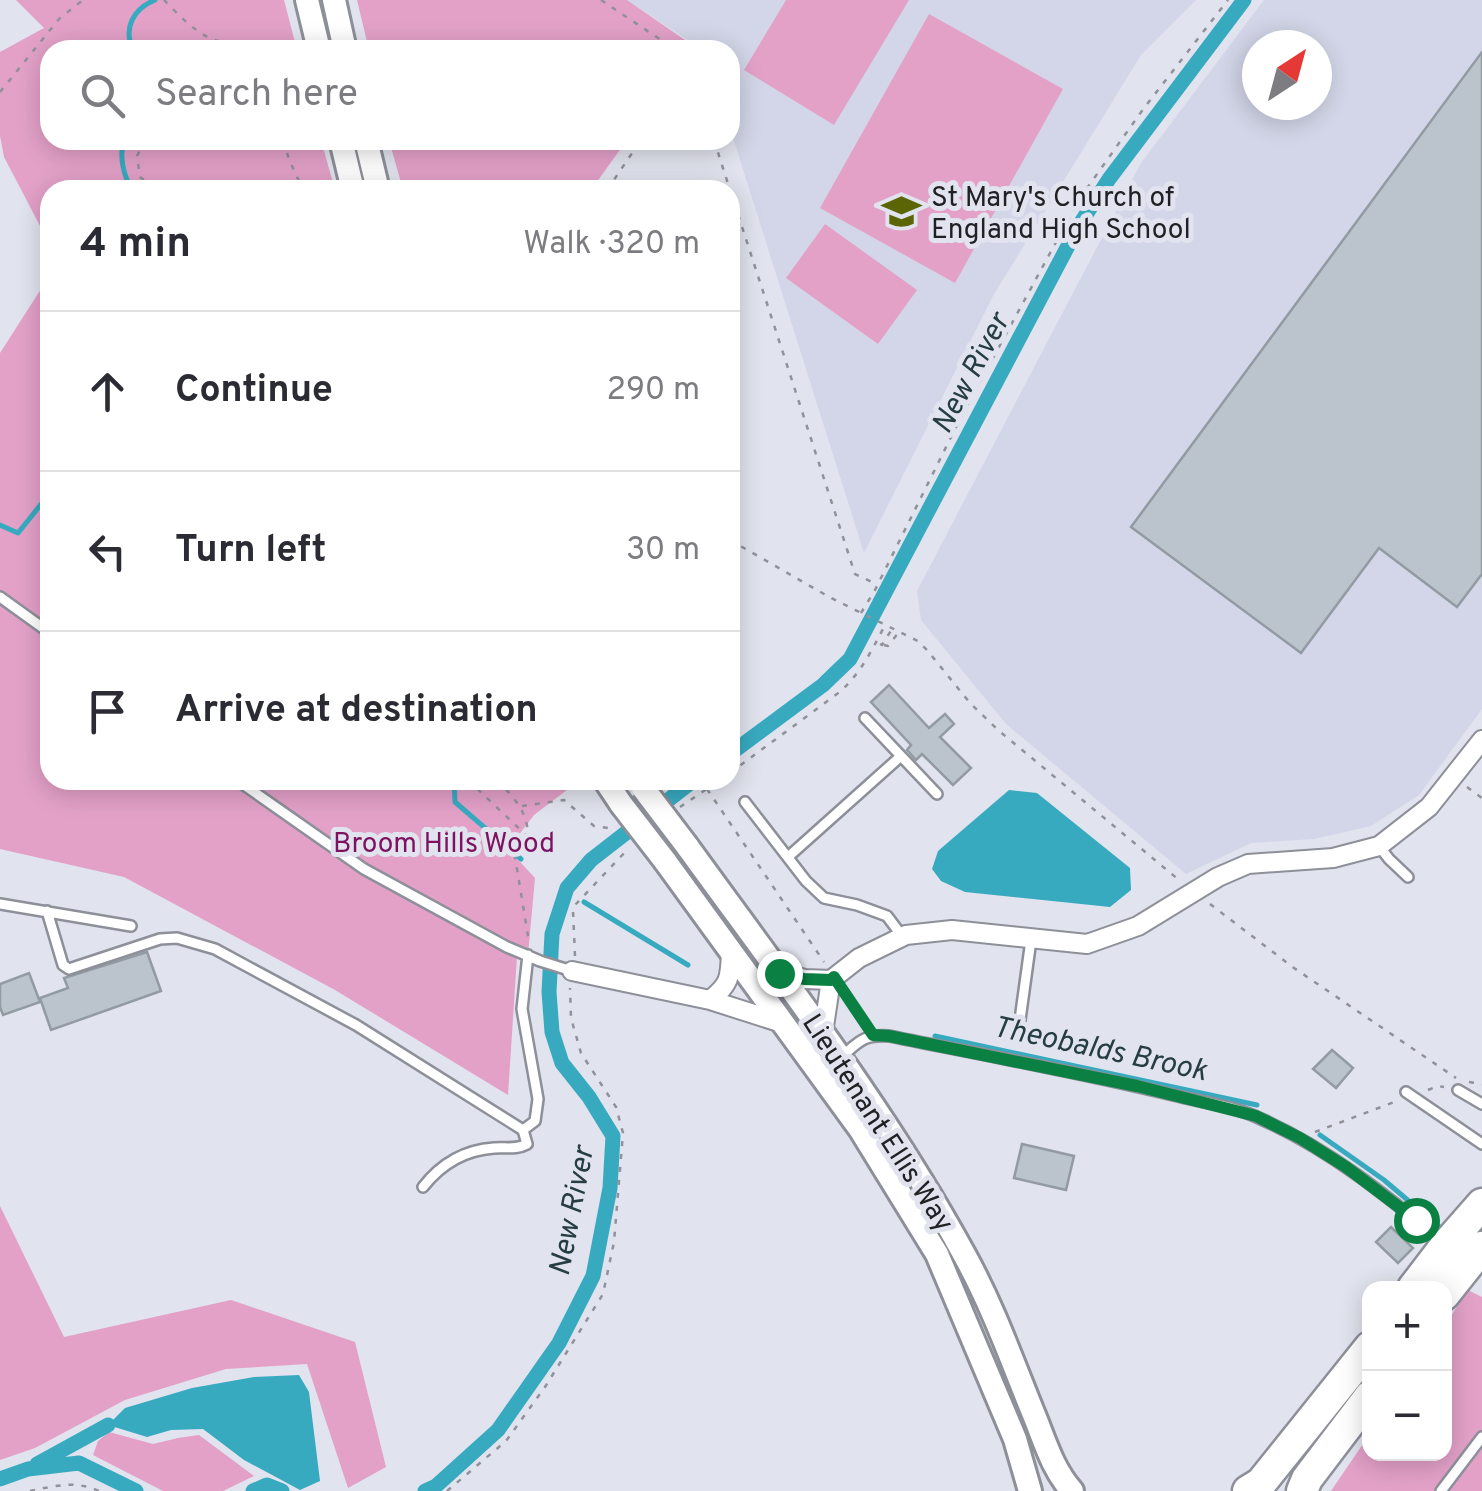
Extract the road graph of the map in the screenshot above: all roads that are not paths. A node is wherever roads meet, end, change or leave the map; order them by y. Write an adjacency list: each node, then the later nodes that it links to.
1 (307, 0): 3 (main road)
2 (334, 0): 4 (main road)
3 (317, 40)
4 (343, 40)
5 (343, 150): 7 (main road)
6 (368, 150): 8 (main road)
7 (351, 180)
8 (376, 180)
9 (0, 597): 10 (lane)
10 (40, 626)
11 (865, 718): 13 (lane)
12 (1482, 740): 19 (street)
13 (902, 756): 17 (lane); 20 (lane)
14 (251, 790): 28 (lane)
15 (612, 790): 27 (main road, Lieutenant Ellis Way, bridge)
16 (645, 790): 30 (main road, Lieutenant Ellis Way, bridge)
17 (937, 794)
18 (745, 802): 20 (lane)
19 (1379, 846): 21 (lane); 26 (street)
20 (788, 858): 25 (lane)
21 (1408, 877)
22 (0, 904): 23 (lane)
23 (47, 911): 24 (lane); 40 (lane)
24 (131, 926)
25 (902, 936): 26 (street); 31 (street)
26 (1031, 940): 34 (lane)
27 (731, 952): 32 (street); 33 (main road, Lieutenant Ellis Way)
28 (528, 955): 29 (lane); 40 (lane)
29 (567, 973): 32 (street)
30 (779, 973): 31 (street); 35 (main road, Lieutenant Ellis Way)
31 (833, 978): 35 (street)
32 (710, 1000): 33 (street)
33 (785, 1024): 50 (main road, Lieutenant Ellis Way)
34 (1019, 1027)
35 (823, 1033): 36 (main road, Lieutenant Ellis Way)
36 (840, 1058): 44 (lane); 51 (main road, Lieutenant Ellis Way)
37 (1458, 1084): 39 (lane)
38 (1409, 1094): 41 (lane)
39 (1482, 1104)
40 (523, 1130): 42 (lane)
41 (1482, 1144)
42 (423, 1187)
43 (1482, 1204): 44 (highway)
44 (1469, 1258): 45 (highway); 46 (highway)
45 (1427, 1281)
46 (1452, 1283)
47 (1362, 1357): 52 (highway)
48 (1362, 1407): 53 (highway)
49 (1482, 1437): 54 (lane)
50 (1030, 1491)
51 (1072, 1491)
52 (1248, 1491)
53 (1302, 1491)
54 (1442, 1491)

